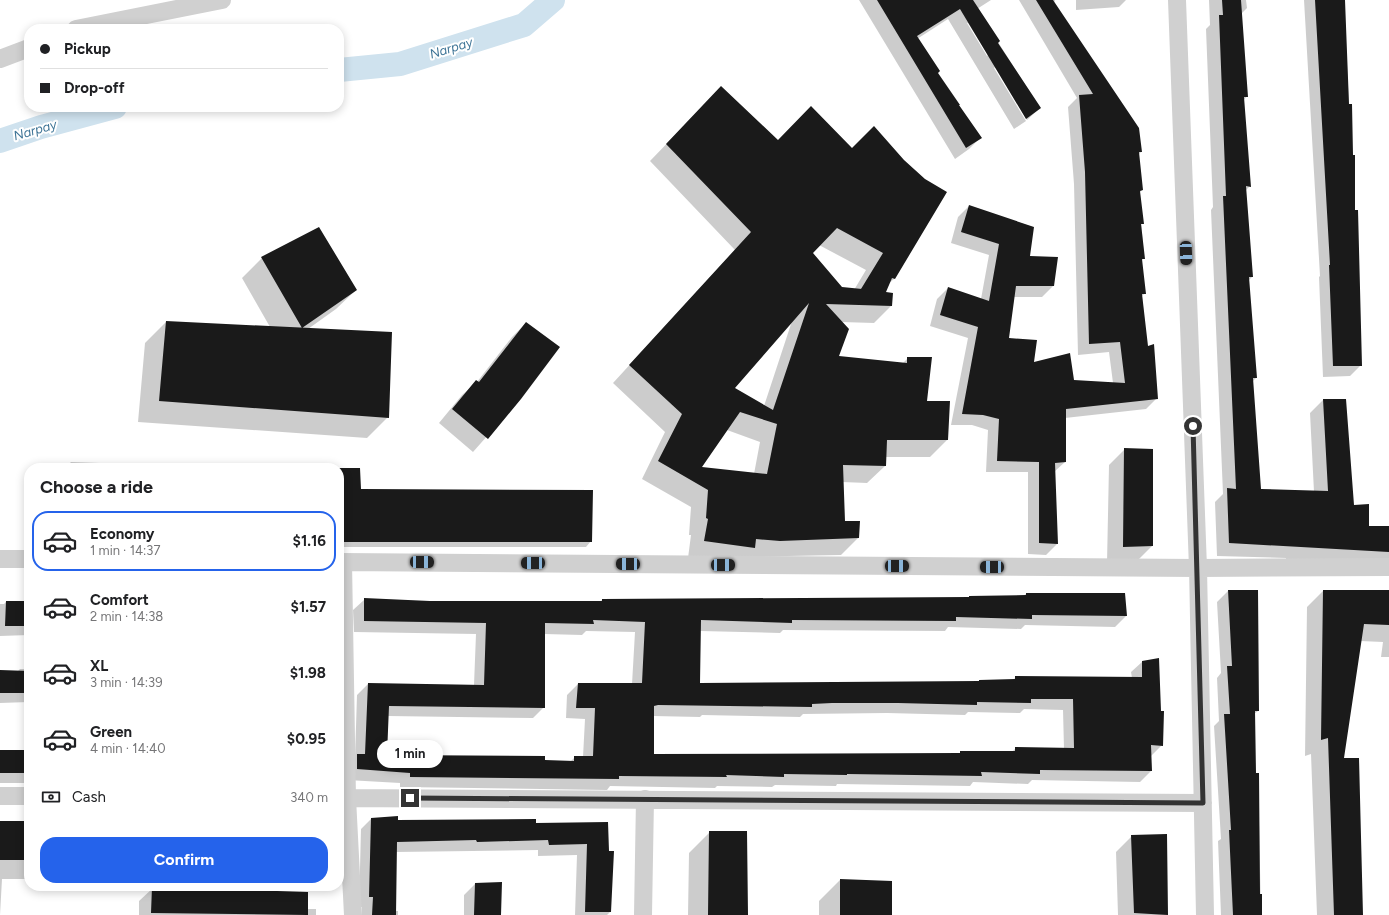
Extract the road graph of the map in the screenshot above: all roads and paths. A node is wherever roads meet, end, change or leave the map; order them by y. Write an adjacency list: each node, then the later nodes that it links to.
1 (222, 0): 3 (street)
2 (1177, 0): 10 (street)
3 (101, 24)
4 (24, 50): 5 (street)
5 (0, 59)
6 (0, 559): 7 (street)
7 (24, 559)
8 (344, 562): 10 (street)
9 (1389, 567): 10 (street)
10 (1198, 568): 15 (street)
11 (0, 796): 12 (street)
12 (24, 796)
13 (344, 798): 14 (street)
14 (645, 799): 15 (street); 18 (street)
15 (1203, 803): 19 (street)
16 (344, 810): 17 (street)
17 (353, 915)
18 (643, 915)
19 (1205, 915)

